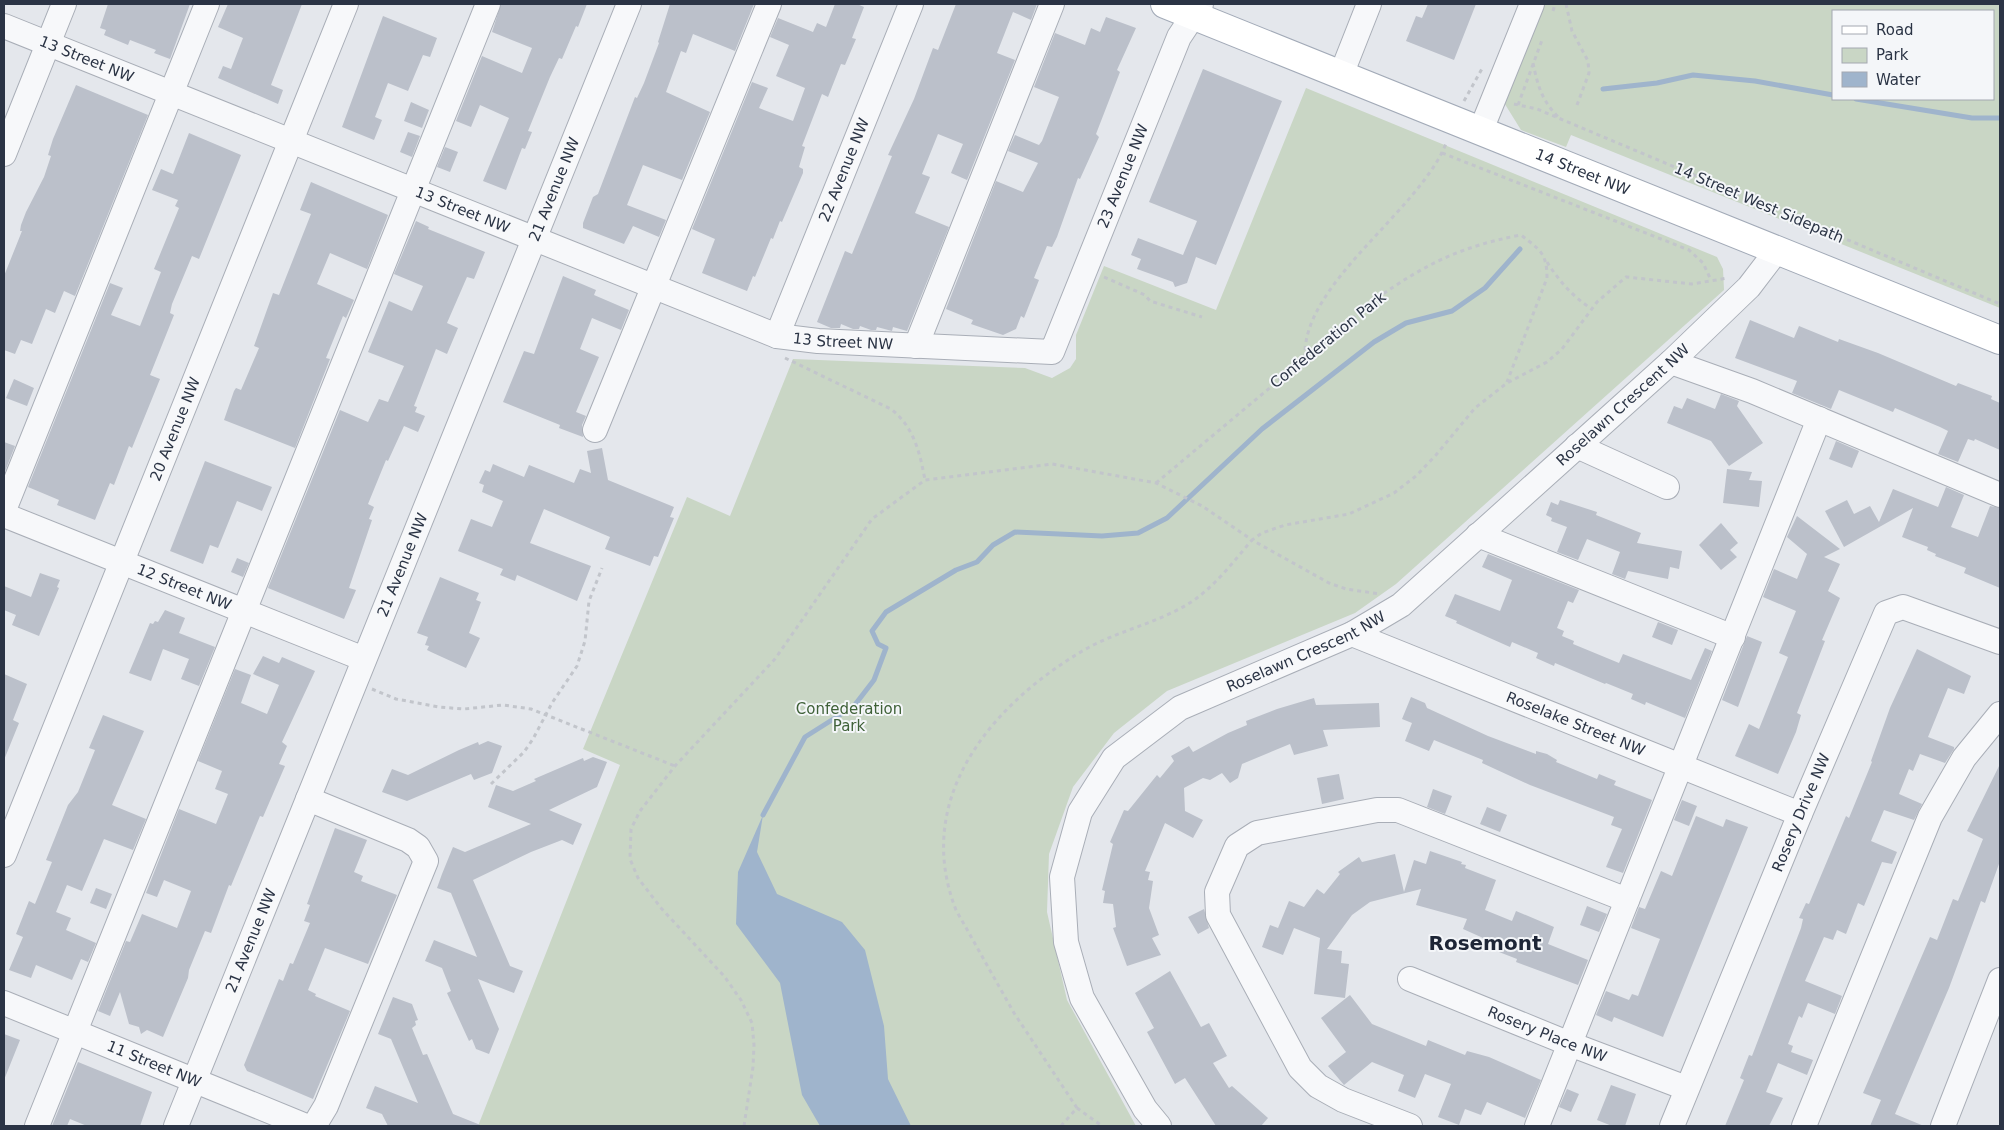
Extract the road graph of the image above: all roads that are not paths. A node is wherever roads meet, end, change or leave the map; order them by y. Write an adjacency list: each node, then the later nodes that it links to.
1 (64, 4): 14 (street)
2 (207, 4): 16 (street)
3 (346, 4): 18 (street, 20 Avenue NW)
4 (488, 4): 20 (street)
5 (629, 4): 21 (street, 21 Avenue NW)
6 (769, 4): 23 (street)
7 (911, 4): 25 (street, 22 Avenue NW)
8 (1052, 4): 26 (street)
9 (1165, 4): 12 (main road, 14 Street NW)
10 (1369, 4): 15 (street)
11 (1542, 8): 17 (street)
12 (1198, 10): 15 (main road, 14 Street NW); 27 (street, 23 Avenue NW)
13 (4, 26): 14 (street, 13 Street NW)
14 (48, 44): 16 (street, 13 Street NW); 19 (street)
15 (1342, 75): 17 (main road, 14 Street NW)
16 (171, 92): 18 (street, 13 Street NW); 34 (street)
17 (1481, 130): 22 (main road, 14 Street NW)
18 (291, 140): 20 (street, 13 Street NW); 37 (street, 20 Avenue NW)
19 (4, 154)
20 (413, 190): 21 (street, 13 Street NW); 38 (street)
21 (534, 238): 23 (street, 13 Street NW); 42 (street, 21 Avenue NW)
22 (1778, 249): 24 (main road, 14 Street NW); 28 (street, Roselawn Crescent NW)
23 (654, 286): 25 (street, 13 Street NW); 30 (street)
24 (2000, 340)
25 (778, 345): 26 (street, 13 Street NW)
26 (916, 346): 27 (street, 13 Street NW)
27 (1052, 352)
28 (1671, 362): 29 (street); 31 (street, Roselawn Crescent NW)
29 (1819, 420): 33 (street); 40 (street)
30 (595, 430)
31 (1577, 446): 32 (street); 36 (street, Roselawn Crescent NW)
32 (1667, 487)
33 (2000, 495)
34 (4, 510)
35 (4, 515): 37 (street, 12 Street NW)
36 (1478, 535): 39 (street, Roselawn Crescent NW); 40 (street)
37 (122, 563): 38 (street, 12 Street NW); 47 (street, 20 Avenue NW)
38 (243, 612): 42 (street, 12 Street NW); 52 (street)
39 (1352, 634): 44 (street, Roselake Street NW); 60 (street, Roselawn Crescent NW)
40 (1733, 637): 44 (street)
41 (2000, 642): 46 (street, Rosery Drive NW)
42 (364, 659): 45 (street, 21 Avenue NW)
43 (2000, 714): 64 (street)
44 (1681, 767): 46 (street, Roselake Street NW); 48 (street)
45 (308, 799): 54 (street, 21 Avenue NW); 59 (street)
46 (1800, 814): 55 (street, Rosery Drive NW)
47 (4, 855)
48 (1626, 900): 53 (street); 61 (street)
49 (1410, 978): 53 (street, Rosery Place NW)
50 (2000, 980): 65 (street)
51 (4, 1003): 52 (street, 11 Street NW)
52 (75, 1032): 54 (street, 11 Street NW); 56 (street)
53 (1570, 1044): 55 (street, Rosery Place NW); 62 (street)
54 (195, 1080): 57 (street, 21 Avenue NW); 58 (street, 11 Street NW)
55 (1686, 1088): 63 (street, Rosery Drive NW)
56 (37, 1126)
57 (176, 1126)
58 (306, 1126)
59 (314, 1126)
60 (1159, 1126)
61 (1410, 1126)
62 (1537, 1126)
63 (1672, 1126)
64 (1804, 1126)
65 (1943, 1126)

